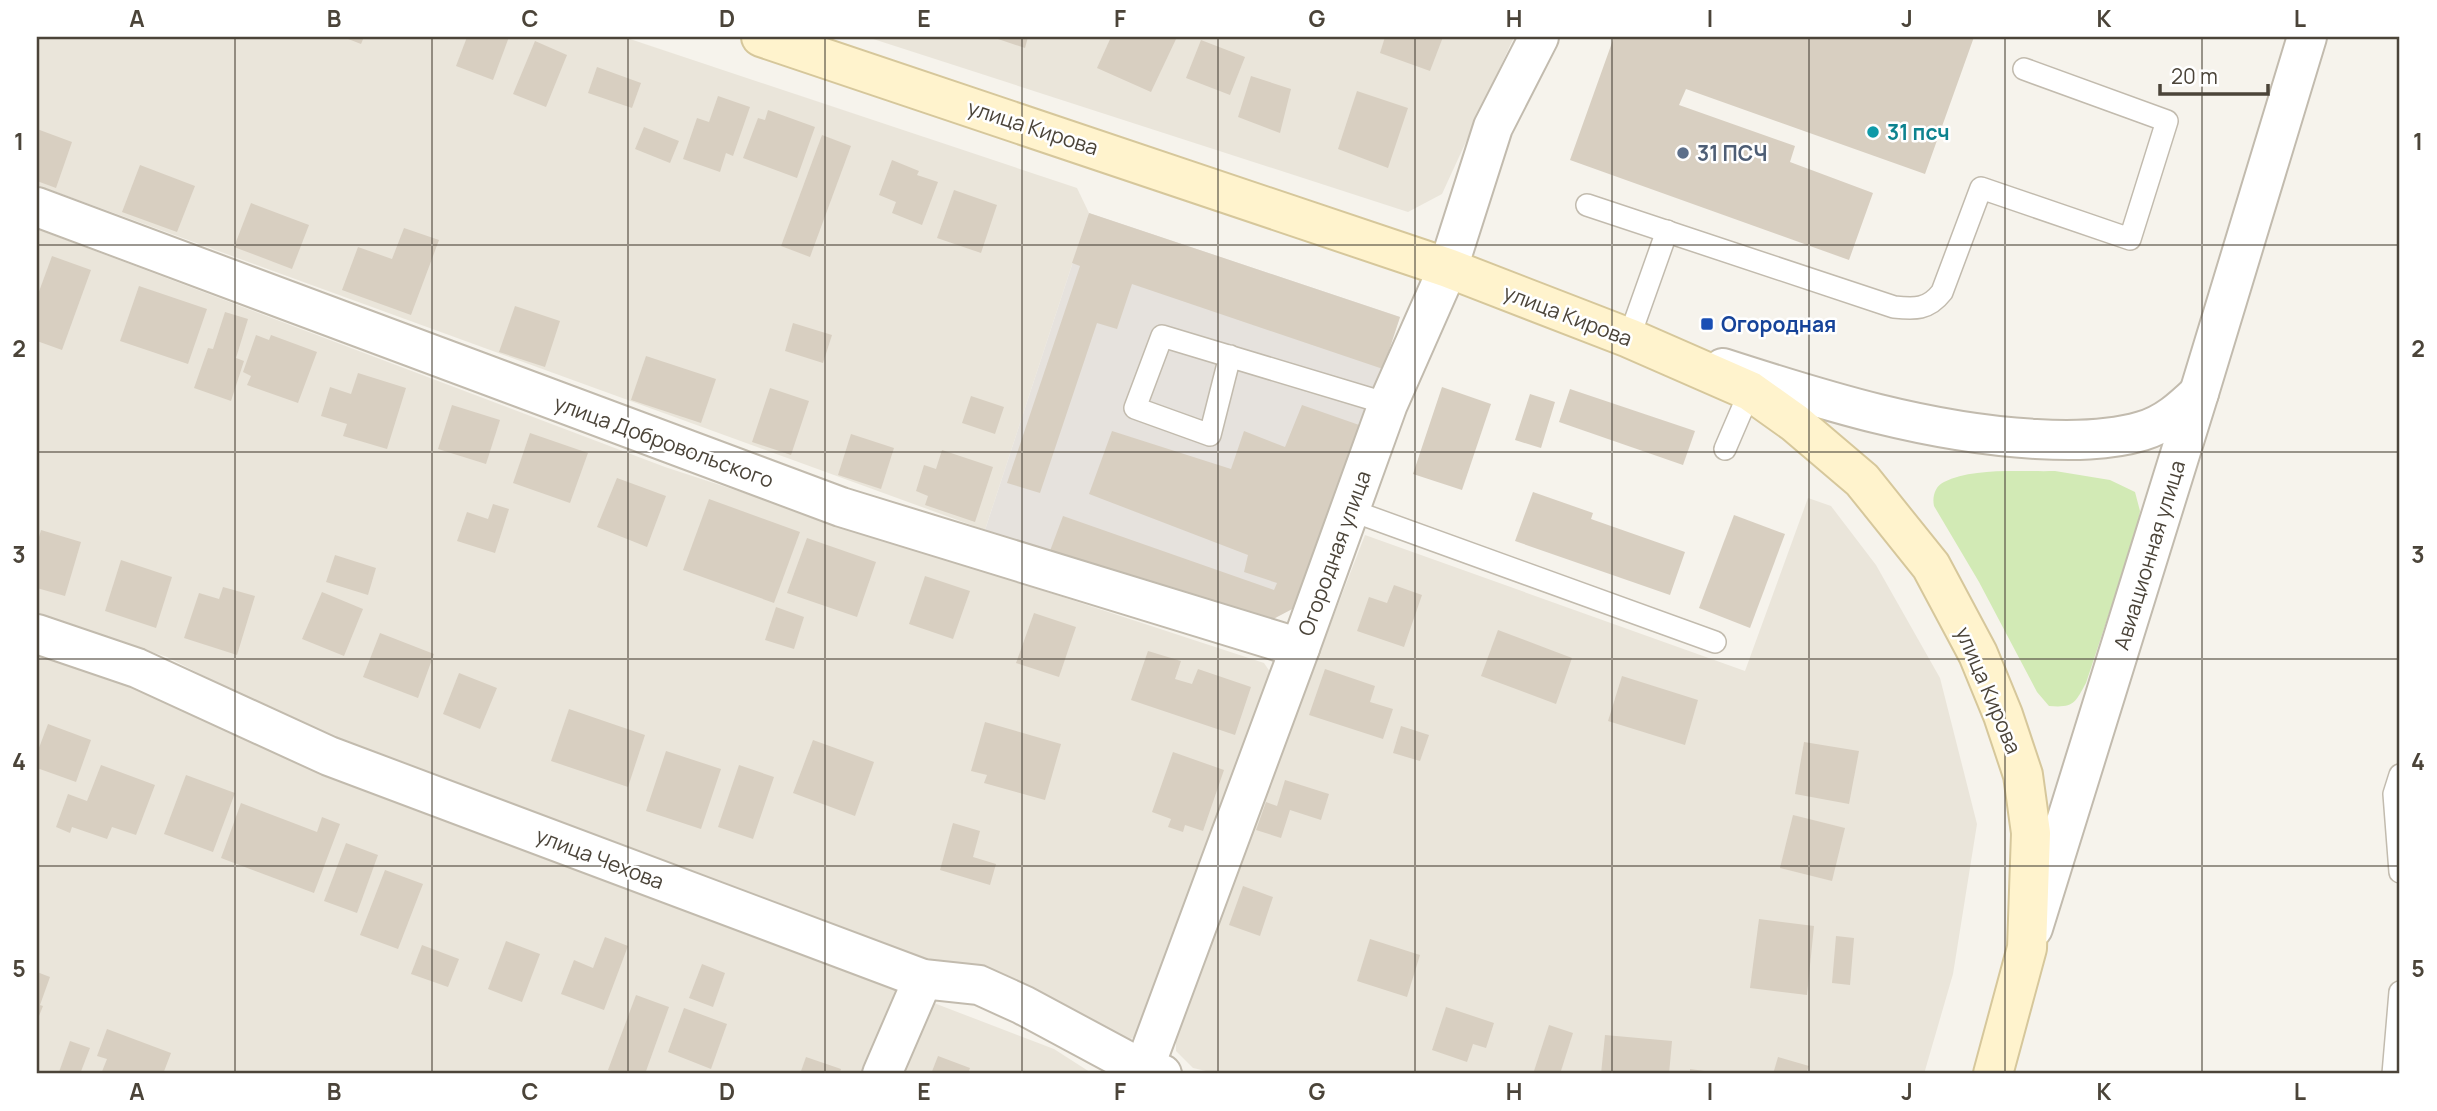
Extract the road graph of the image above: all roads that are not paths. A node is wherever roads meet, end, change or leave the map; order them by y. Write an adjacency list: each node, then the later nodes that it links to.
1 (761, 37): 8 (main road, улица Кирова)
2 (1539, 37): 8 (street, Огородная улица)
3 (2307, 37): 12 (street, Авиационная улица)
4 (2024, 69): 7 (lane)
5 (1587, 205): 7 (lane)
6 (37, 207): 18 (street, улица Добровольского)
7 (1667, 231): 9 (lane)
8 (1448, 268): 9 (main road, улица Кирова); 13 (street, Огородная улица)
9 (1629, 338): 11 (main road, улица Кирова); 12 (street)
10 (1230, 356): 10 (lane); 13 (lane)
11 (1750, 391): 14 (lane); 21 (main road, улица Кирова)
12 (2199, 393): 21 (street, Авиационная улица)
13 (1388, 404): 15 (street, Огородная улица)
14 (1725, 449)
15 (1350, 510): 17 (lane); 18 (street, Огородная улица)
16 (37, 634): 22 (street, улица Чехова)
17 (1715, 642)
18 (1300, 648): 24 (street, Огородная улица)
19 (2400, 775): 20 (lane)
20 (2400, 873)
21 (2027, 948): 26 (main road, Авиационная улица)
22 (923, 979): 24 (street, улица Чехова); 25 (street)
23 (2400, 992): 27 (lane)
24 (1149, 1073)
25 (882, 1074)
26 (1993, 1074)
27 (2393, 1074)

